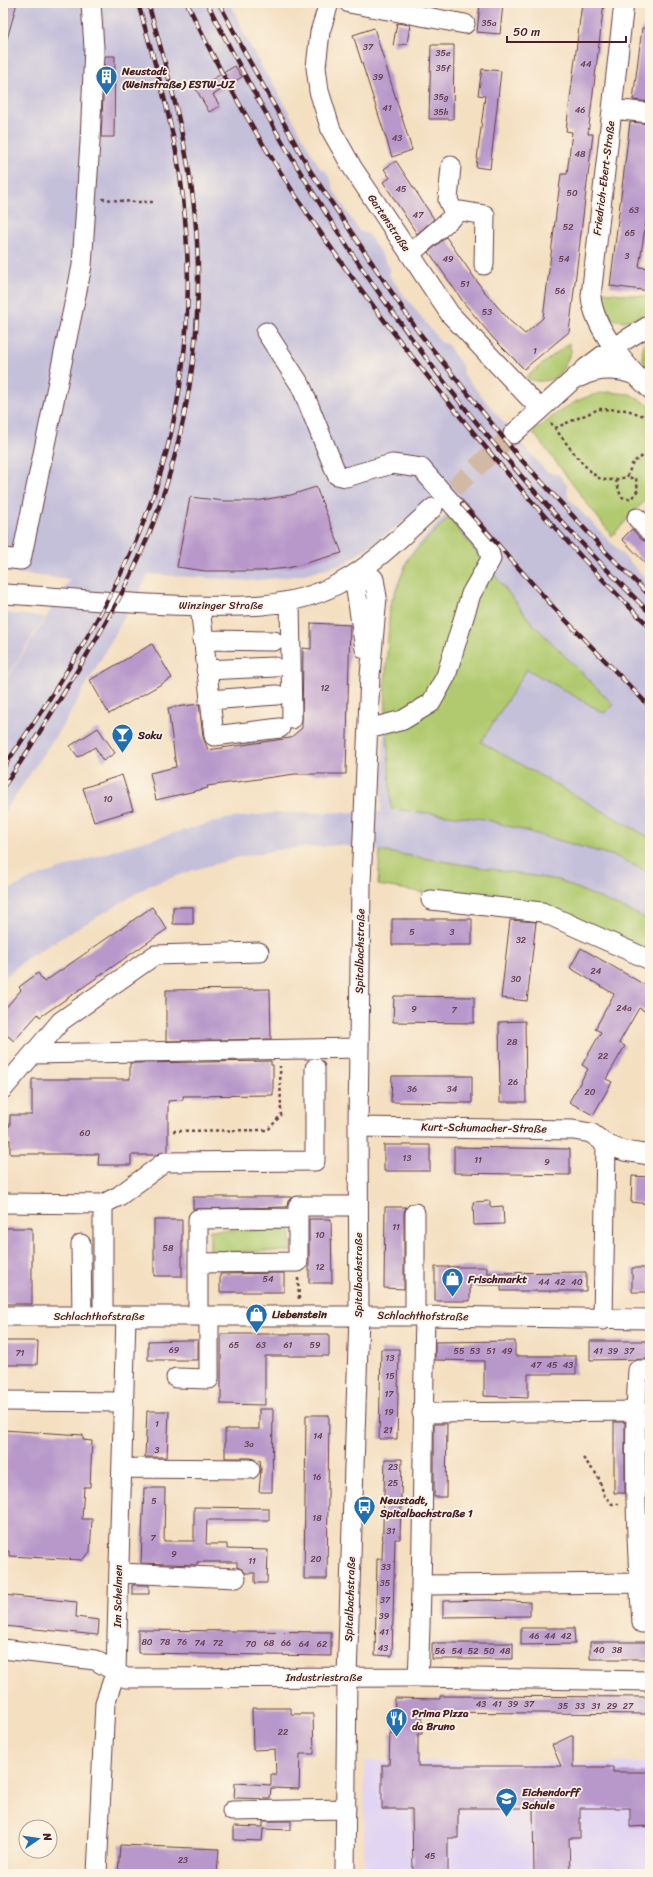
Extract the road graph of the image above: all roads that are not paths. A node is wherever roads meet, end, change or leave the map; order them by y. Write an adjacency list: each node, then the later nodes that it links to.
1 (91, 3): 23 (street)
2 (330, 3): 10 (street, Gartenstraße)
3 (349, 3): 5 (street)
4 (624, 3): 6 (street, Friedrich-Ebert-Straße)
5 (465, 24)
6 (612, 109): 7 (street); 14 (street, Friedrich-Ebert-Straße)
7 (650, 114)
8 (451, 166): 9 (street)
9 (455, 215): 10 (street); 11 (street)
10 (410, 254): 18 (street, Gartenstraße)
11 (484, 265)
12 (650, 325): 14 (street)
13 (266, 332): 34 (street)
14 (614, 346): 15 (street, Friedrich-Ebert-Straße); 16 (street)
15 (635, 375): 16 (street); 17 (street, Friedrich-Ebert-Straße)
16 (569, 382): 18 (street)
17 (650, 389)
18 (540, 410): 19 (street)
19 (513, 434)
20 (433, 508): 24 (street, Winzinger Straße)
21 (637, 518): 22 (street)
22 (650, 532)
23 (3, 558)
24 (364, 569): 26 (street, Winzinger Straße); 34 (street, Spitalbachstraße)
25 (3, 594): 27 (street, Winzinger Straße)
26 (290, 601): 27 (street, Winzinger Straße); 32 (street)
27 (200, 606): 28 (street)
28 (202, 640): 29 (street); 31 (street)
29 (274, 641)
30 (275, 667): 31 (street)
31 (206, 670): 32 (street)
32 (206, 693): 33 (street)
33 (277, 695)
34 (368, 729): 38 (street, Spitalbachstraße)
35 (431, 900): 37 (street)
36 (259, 952): 39 (street)
37 (650, 960)
38 (359, 1048): 39 (street); 42 (street, Spitalbachstraße)
39 (33, 1054): 41 (street)
40 (315, 1068): 46 (street)
41 (3, 1088)
42 (358, 1127): 43 (street, Kurt-Schumacher-Straße); 47 (street, Spitalbachstraße)
43 (606, 1144): 44 (street, Kurt-Schumacher-Straße); 59 (street)
44 (650, 1155)
45 (3, 1203): 46 (street)
46 (103, 1204): 54 (street)
47 (358, 1206): 49 (street); 57 (street, Spitalbachstraße)
48 (415, 1213): 58 (street)
49 (298, 1218): 51 (street); 51 (street)
50 (81, 1244): 53 (street)
51 (198, 1263): 56 (street)
52 (3, 1316): 53 (street, Schlachthofstraße)
53 (82, 1316): 54 (street, Schlachthofstraße)
54 (103, 1316): 55 (street, Schlachthofstraße)
55 (126, 1316): 56 (street, Schlachthofstraße); 64 (street, Im Schelmen)
56 (204, 1316): 57 (street, Schlachthofstraße); 62 (street)
57 (359, 1316): 58 (street, Schlachthofstraße); 77 (street, Spitalbachstraße)
58 (420, 1316): 59 (street, Schlachthofstraße); 66 (street)
59 (602, 1320): 60 (street, Schlachthofstraße)
60 (650, 1320)
61 (650, 1370): 65 (street)
62 (176, 1378)
63 (3, 1402): 64 (street)
64 (124, 1402): 67 (street, Im Schelmen)
65 (635, 1411): 66 (street); 69 (street)
66 (422, 1413): 73 (street)
67 (122, 1468): 68 (street); 70 (street, Im Schelmen)
68 (250, 1469)
69 (644, 1505): 72 (street)
70 (118, 1573): 71 (street); 76 (street, Im Schelmen)
71 (236, 1578)
72 (639, 1582): 73 (street); 74 (street)
73 (422, 1585): 78 (street)
74 (650, 1623)
75 (3, 1649): 76 (street, Industriestraße)
76 (116, 1671): 77 (street, Industriestraße); 82 (street, Im Schelmen)
77 (347, 1677): 78 (street, Industriestraße); 80 (street, Spitalbachstraße)
78 (418, 1677): 79 (street, Industriestraße)
79 (650, 1681)
80 (346, 1808): 81 (street); 83 (street, Spitalbachstraße)
81 (232, 1811)
82 (98, 1874)
83 (345, 1874)

